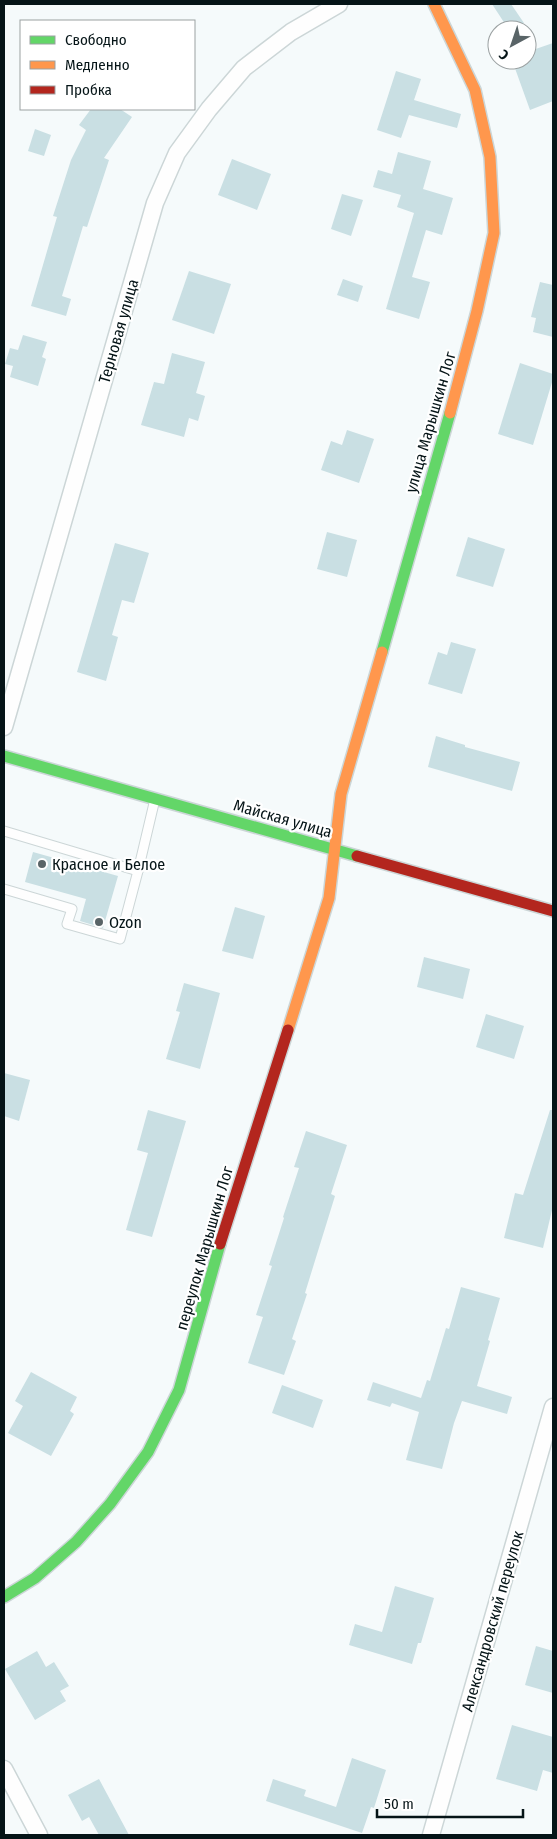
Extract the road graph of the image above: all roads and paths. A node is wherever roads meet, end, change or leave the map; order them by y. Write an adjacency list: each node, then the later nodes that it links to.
1 (339, 4): 3 (street, Терновая улица)
2 (434, 4): 7 (street, улица Марышкин Лог)
3 (4, 727)
4 (4, 756): 5 (street, Майская улица)
5 (155, 799): 7 (street, Майская улица); 8 (lane)
6 (4, 831): 8 (lane)
7 (335, 850): 10 (street, Майская улица); 12 (street, переулок Марышкин Лог)
8 (138, 871): 9 (lane)
9 (4, 889)
10 (553, 911)
11 (553, 1407): 15 (street, Александровский переулок)
12 (4, 1597)
13 (4, 1769): 14 (street)
14 (39, 1835)
15 (431, 1835)

